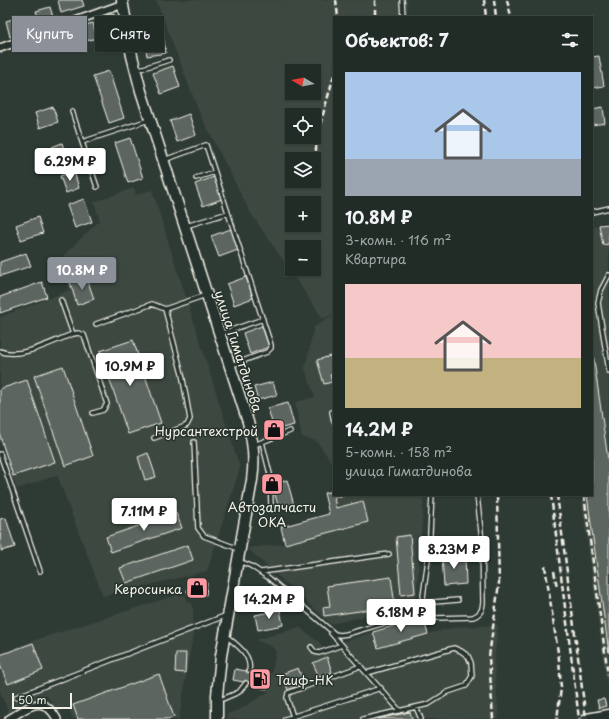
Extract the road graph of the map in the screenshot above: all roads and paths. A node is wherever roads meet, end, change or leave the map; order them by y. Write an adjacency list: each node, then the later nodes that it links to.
1 (402, 0): 3 (lane)
2 (123, 2): 4 (street); 6 (main road, улица Гиматдинова)
3 (403, 16)
4 (0, 48)
5 (169, 60): 6 (lane)
6 (136, 70): 8 (main road, улица Гиматдинова)
7 (72, 111): 9 (lane)
8 (150, 119): 9 (lane); 10 (main road, улица Гиматдинова)
9 (82, 142): 13 (lane)
10 (163, 160): 11 (lane); 17 (main road, улица Гиматдинова)
11 (215, 172): 12 (lane); 16 (lane)
12 (196, 178)
13 (97, 187)
14 (609, 208): 15 (lane)
15 (593, 212)
16 (228, 213): 17 (lane); 22 (lane)
17 (185, 227): 19 (main road, улица Гиматдинова)
18 (609, 275): 28 (lane)
19 (207, 294): 21 (lane); 25 (main road, улица Гиматдинова)
20 (62, 300): 24 (lane)
21 (165, 309): 23 (lane); 33 (lane)
22 (263, 319): 25 (lane); 27 (lane)
23 (96, 324)
24 (73, 334): 26 (lane); 30 (lane)
25 (219, 334): 27 (main road, улица Гиматдинова)
26 (0, 351)
27 (230, 366): 35 (main road, улица Гиматдинова)
28 (609, 371)
29 (332, 412): 31 (lane)
30 (93, 413)
31 (333, 417)
32 (290, 431): 35 (lane)
33 (154, 438)
34 (194, 442): 40 (lane)
35 (257, 443): 39 (lane); 40 (main road, улица Гиматдинова)
36 (0, 454): 43 (lane)
37 (432, 496): 46 (lane)
38 (478, 496): 47 (lane)
39 (271, 506)
40 (240, 549): 42 (main road, улица Гиматдинова)
41 (389, 554): 44 (lane)
42 (238, 561): 44 (lane); 48 (main road, улица Гиматдинова)
43 (40, 571)
44 (261, 572): 49 (lane)
45 (458, 600): 46 (lane)
46 (422, 603): 47 (lane)
47 (421, 612): 49 (lane)
48 (228, 614): 50 (main road, улица Гиматдинова); 58 (lane)
49 (329, 631): 51 (lane)
50 (224, 635): 54 (lane); 59 (main road, улица Гиматдинова)
51 (342, 646): 52 (lane); 53 (lane)
52 (311, 647)
53 (361, 666): 55 (lane); 63 (lane)
54 (249, 671)
55 (367, 673): 57 (lane); 60 (lane)
56 (246, 682): 59 (lane)
57 (381, 688): 61 (lane); 63 (lane)
58 (16, 697)
59 (217, 702): 66 (main road, улица Гиматдинова)
60 (416, 707): 61 (lane); 69 (lane)
61 (400, 711): 68 (lane)
62 (609, 715): 70 (main road)
63 (293, 717): 67 (lane)
64 (9, 719): 65 (street)
65 (57, 719)
66 (217, 719)
67 (285, 719)
68 (363, 719)
69 (421, 719)
70 (587, 719)

